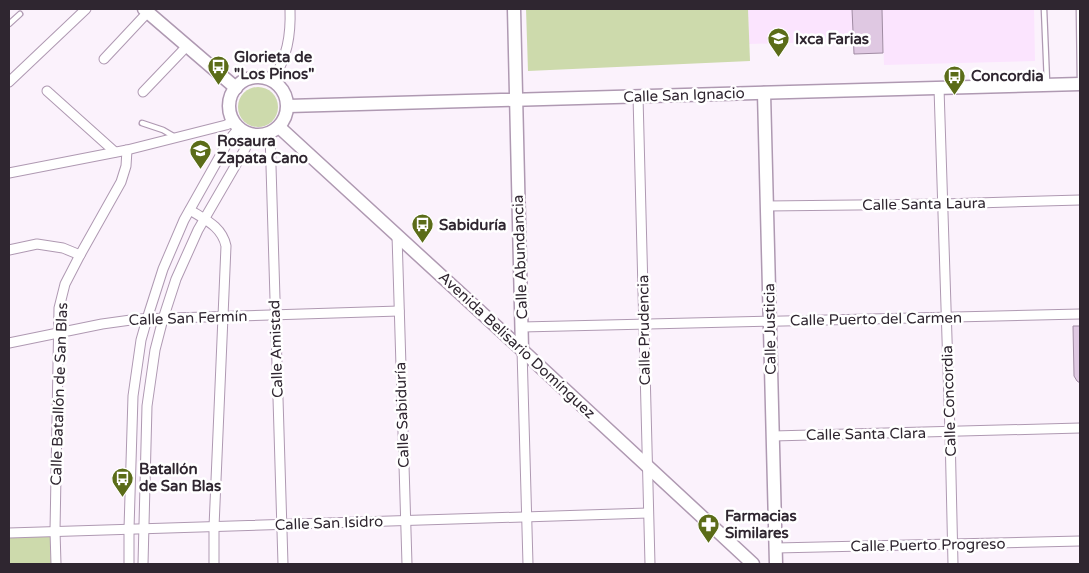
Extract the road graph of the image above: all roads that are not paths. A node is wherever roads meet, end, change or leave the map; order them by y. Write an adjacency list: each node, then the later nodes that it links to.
1 (86, 9): 12 (street)
2 (290, 9): 11 (street)
3 (514, 9): 21 (street, Calle Abundancia)
4 (1044, 9): 14 (lane)
5 (1078, 9): 13 (lane)
6 (146, 10): 9 (street); 10 (street)
7 (20, 14): 8 (lane)
8 (9, 24)
9 (187, 46): 15 (street); 18 (street)
10 (104, 59)
11 (273, 80): 15 (street); 22 (street)
12 (9, 82)
13 (1080, 84): 14 (street, Calle San Ignacio)
14 (1047, 85): 16 (street, Calle San Ignacio)
15 (236, 88): 24 (street)
16 (940, 88): 19 (street, Calle San Ignacio); 32 (street, Calle Concordia)
17 (47, 91): 29 (street)
18 (143, 92)
19 (764, 93): 20 (street, Calle San Ignacio); 33 (street, Calle Justicia)
20 (638, 96): 21 (street, Calle San Ignacio); 47 (street, Calle Prudencia)
21 (516, 100): 22 (street, Calle San Ignacio); 48 (street, Calle Abundancia)
22 (288, 106): 25 (street)
23 (142, 123): 27 (lane)
24 (236, 125): 26 (street); 27 (street); 34 (street)
25 (275, 130): 26 (street); 36 (street, Avenida Belisario Domínguez); 41 (street, Calle Amistad)
26 (252, 135): 35 (street)
27 (176, 138): 28 (street)
28 (126, 150): 29 (street); 38 (street, Calle Batallón de San Blas)
29 (115, 152): 30 (street)
30 (9, 173)
31 (1080, 200): 32 (street, Calle Santa Laura)
32 (943, 204): 33 (street, Calle Santa Laura); 43 (street, Calle Concordia)
33 (767, 206): 46 (street, Calle Justicia)
34 (190, 210): 35 (street); 44 (street)
35 (204, 219): 42 (street); 45 (street)
36 (397, 235): 39 (street, Calle Sabiduría); 51 (street, Avenida Belisario Domínguez)
37 (9, 250): 38 (street)
38 (80, 255): 49 (street, Calle Batallón de San Blas)
39 (399, 312): 41 (street, Calle San Fermín); 58 (street, Calle Sabiduría)
40 (1080, 314): 43 (street, Calle Puerto del Carmen)
41 (275, 315): 42 (street, Calle San Fermín); 59 (street, Calle Amistad)
42 (224, 317): 45 (street, Calle San Fermín); 60 (street)
43 (947, 318): 46 (street, Calle Puerto del Carmen); 53 (street, Calle Concordia)
44 (147, 319): 45 (street, Calle San Fermín); 49 (street, Calle San Fermín); 61 (street)
45 (163, 319): 62 (street)
46 (770, 322): 47 (street, Calle Puerto del Carmen); 54 (street, Calle Justicia)
47 (644, 324): 48 (street, Calle Puerto del Carmen); 55 (street, Calle Prudencia)
48 (522, 327): 51 (street, Calle Abundancia)
49 (58, 333): 50 (street, Calle San Fermín); 63 (street, Calle Batallón de San Blas)
50 (9, 343)
51 (522, 350): 55 (street, Avenida Belisario Domínguez); 57 (street, Calle Abundancia)
52 (1080, 428): 53 (street, Calle Santa Clara)
53 (950, 432): 54 (street, Calle Santa Clara); 66 (street, Calle Concordia)
54 (773, 436): 67 (street, Calle Justicia)
55 (647, 466): 56 (street, Calle Prudencia); 76 (street, Avenida Belisario Domínguez)
56 (648, 514): 57 (street, Calle San Isidro); 75 (street, Calle Prudencia)
57 (527, 517): 58 (street, Calle San Isidro); 74 (street, Calle Abundancia)
58 (405, 521): 59 (street, Calle San Isidro); 73 (street, Calle Sabiduría)
59 (282, 525): 60 (street, Calle San Isidro); 72 (street, Calle Amistad)
60 (214, 527): 62 (street, Calle San Isidro); 71 (street)
61 (129, 529): 62 (street, Calle San Isidro); 63 (street, Calle San Isidro); 69 (street)
62 (143, 529): 70 (street)
63 (55, 531): 64 (street, Calle San Isidro); 68 (street, Calle Batallón de San Blas)
64 (9, 533)
65 (1080, 541): 66 (street, Calle Puerto Progreso)
66 (952, 544): 67 (street, Calle Puerto Progreso); 78 (street, Calle Concordia)
67 (776, 548): 77 (street, Calle Justicia)
68 (56, 564)
69 (129, 564)
70 (143, 564)
71 (214, 564)
72 (283, 564)
73 (407, 564)
74 (528, 564)
75 (650, 564)
76 (752, 564)
77 (776, 564)
78 (953, 564)

